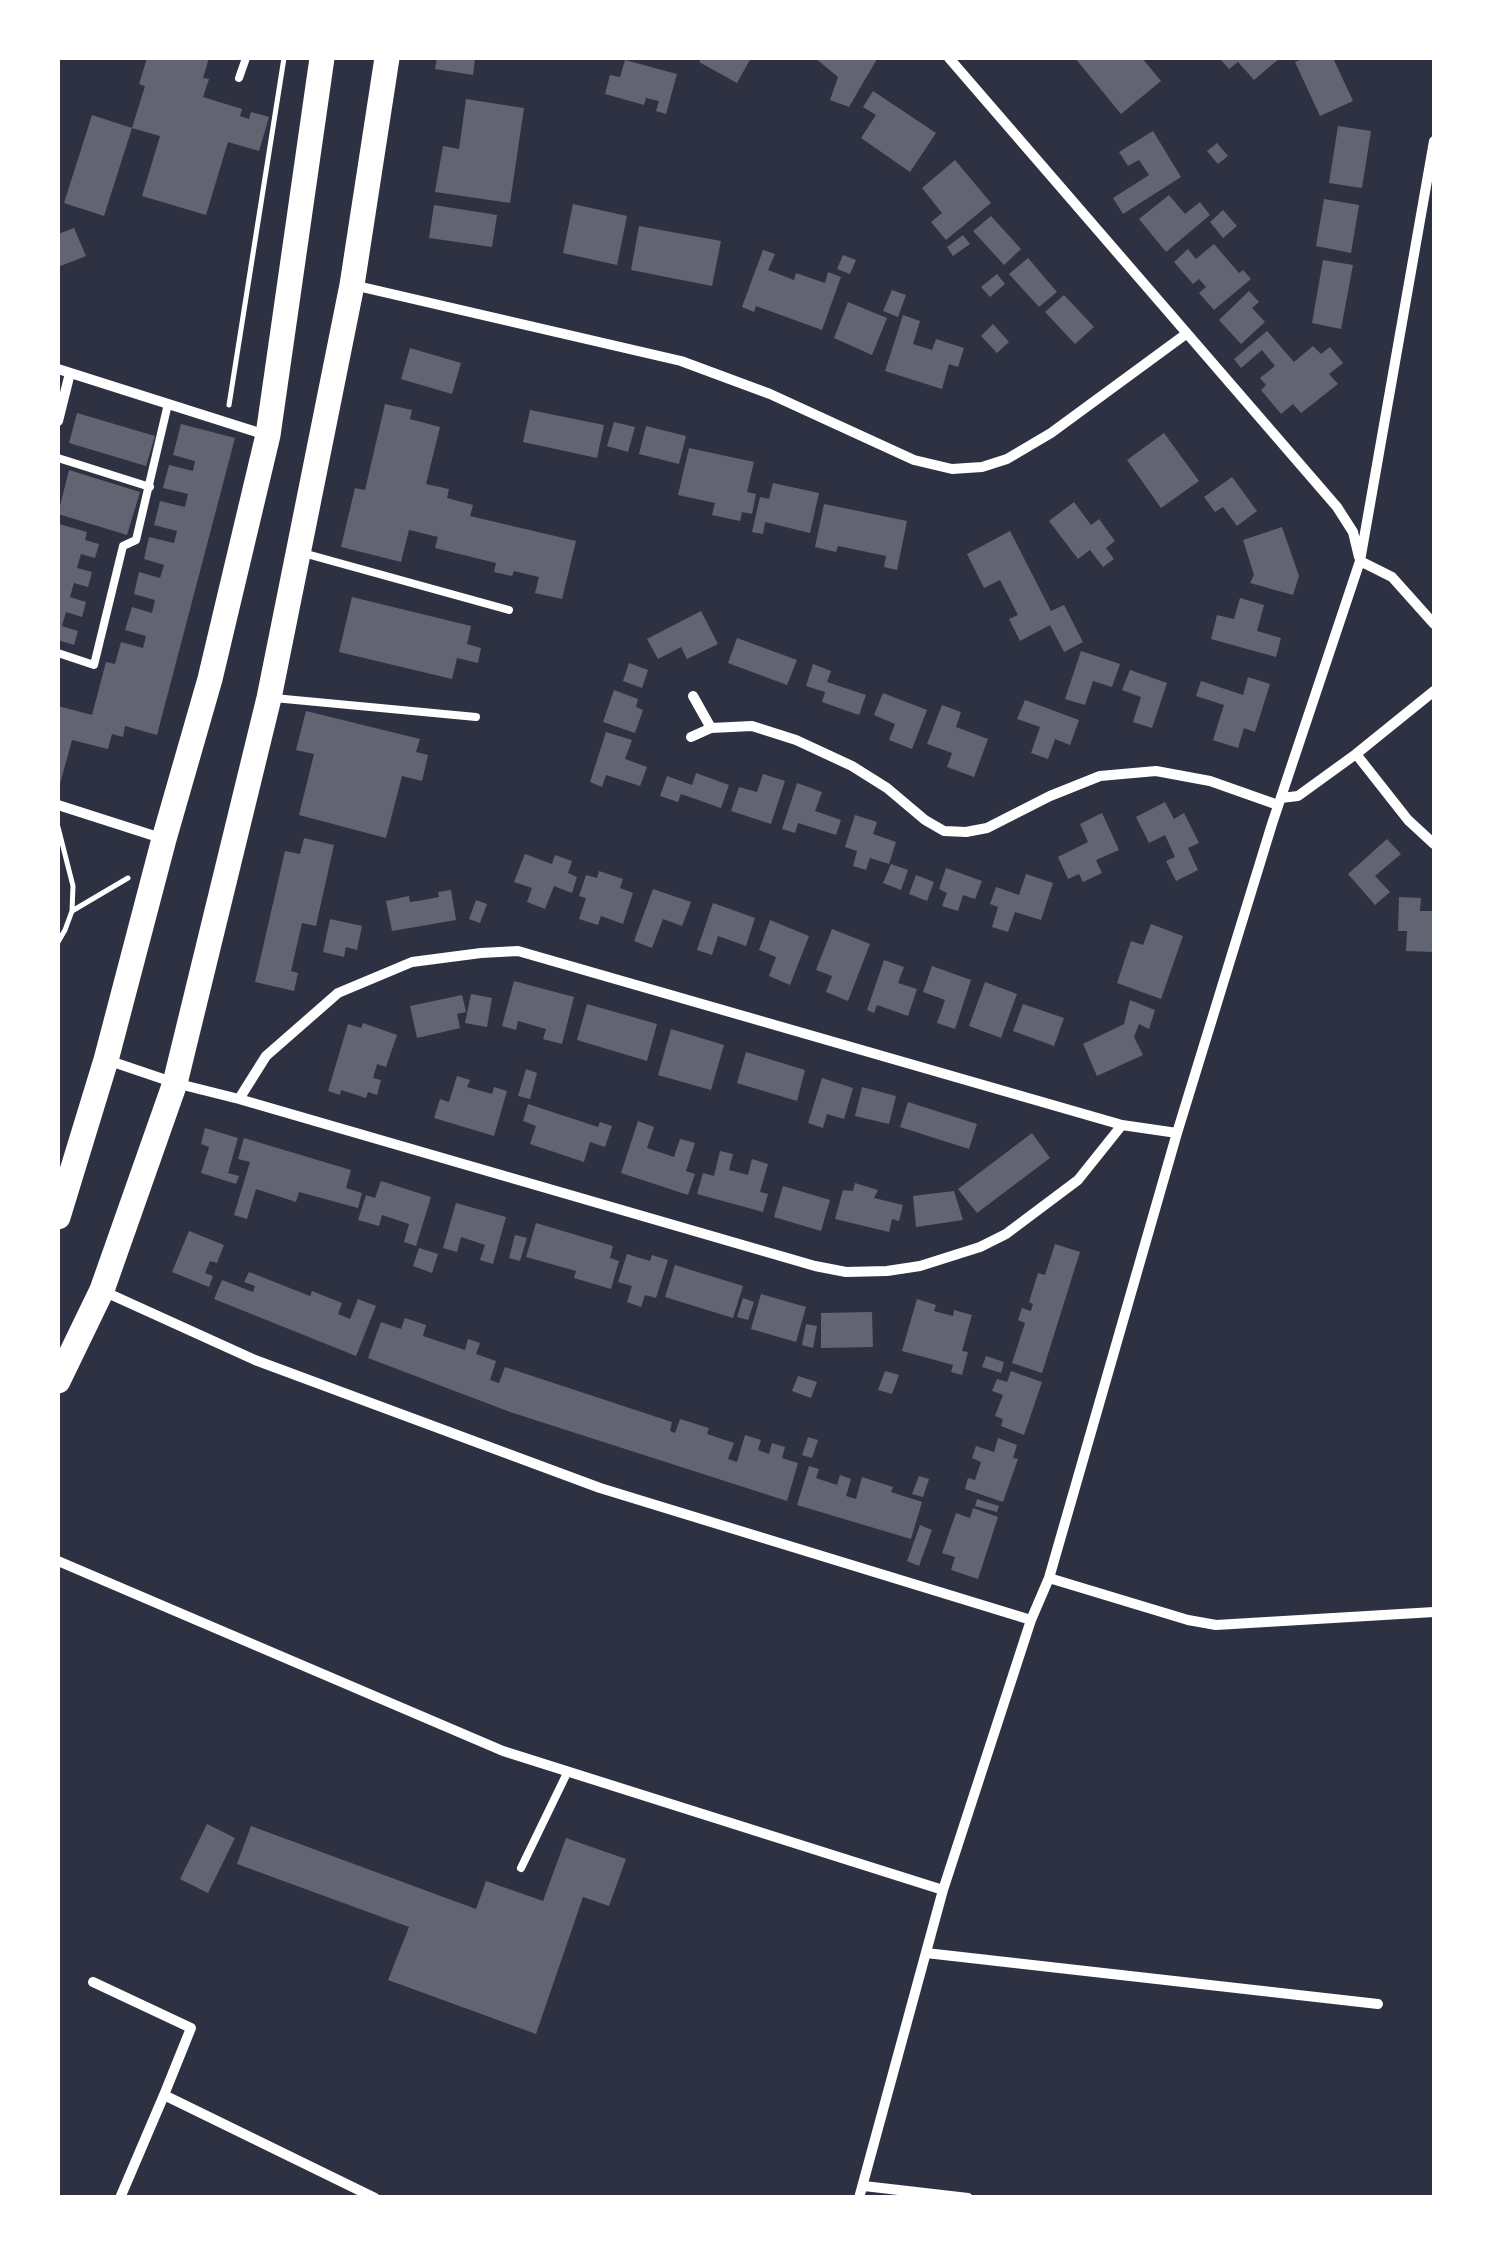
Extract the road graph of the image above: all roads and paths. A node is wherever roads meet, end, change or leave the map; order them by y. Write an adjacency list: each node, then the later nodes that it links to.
1 (246, 58): 6 (lane)
2 (284, 58): 14 (path)
3 (322, 58): 15 (highway)
4 (387, 58): 8 (highway)
5 (949, 58): 9 (street)
6 (238, 78)
7 (1434, 141): 19 (street)
8 (352, 284): 9 (street); 18 (highway)
9 (1186, 334): 19 (street)
10 (58, 369): 11 (street)
11 (70, 373): 12 (street); 13 (street)
12 (168, 404): 14 (street); 17 (lane)
13 (58, 421)
14 (226, 422): 15 (street)
15 (268, 436): 33 (highway)
16 (58, 458): 17 (lane)
17 (150, 488): 22 (lane)
18 (299, 552): 20 (lane); 25 (highway)
19 (1360, 561): 21 (street); 30 (street)
20 (509, 610)
21 (1434, 624)
22 (58, 653)
23 (1434, 691): 29 (street)
24 (693, 696): 27 (street)
25 (269, 698): 26 (lane); 39 (highway)
26 (476, 718)
27 (711, 728): 28 (street); 30 (street)
28 (691, 737)
29 (1356, 754): 30 (street); 34 (street)
30 (1280, 802): 42 (street)
31 (58, 805): 33 (street)
32 (58, 827): 36 (path)
33 (164, 839): 38 (highway)
34 (1434, 844)
35 (133, 875): 36 (path)
36 (72, 911): 37 (path)
37 (58, 942)
38 (106, 1060): 39 (street); 43 (highway)
39 (176, 1083): 40 (street); 44 (highway)
40 (239, 1098): 41 (street); 41 (street)
41 (1122, 1126): 42 (street)
42 (1177, 1133): 47 (street)
43 (58, 1217)
44 (102, 1290): 45 (highway); 49 (street)
45 (58, 1381)
46 (58, 1561): 50 (street)
47 (1049, 1578): 48 (street); 49 (street)
48 (1434, 1612)
49 (1031, 1620): 52 (street)
50 (568, 1772): 51 (lane); 52 (street)
51 (521, 1868)
52 (943, 1890): 53 (street)
53 (926, 1953): 55 (street); 57 (street)
54 (93, 1982): 56 (street)
55 (1378, 2004)
56 (164, 2095): 58 (street); 59 (street)
57 (862, 2192): 60 (street)
58 (120, 2198)
59 (374, 2198)
60 (968, 2198)

